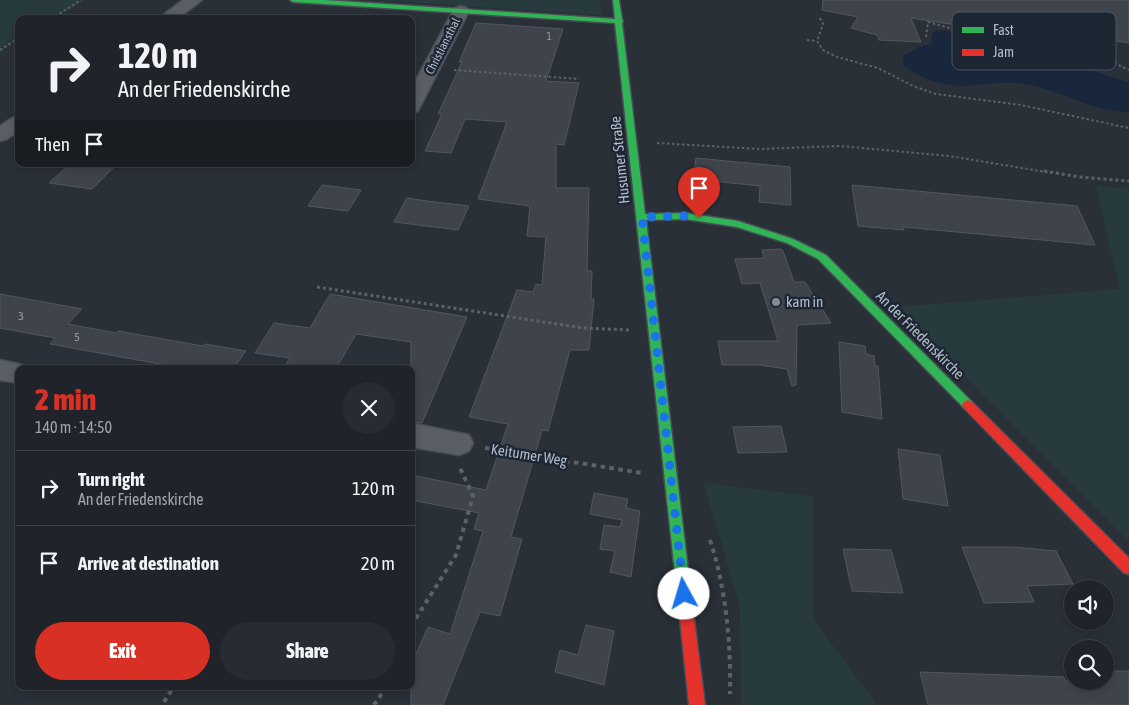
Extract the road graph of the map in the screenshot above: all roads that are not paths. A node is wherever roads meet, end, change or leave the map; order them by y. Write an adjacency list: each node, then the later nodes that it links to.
1 (194, 0): 5 (street)
2 (293, 0): 4 (street)
3 (616, 0): 6 (street, Husumer Straße)
4 (461, 11): 6 (street); 7 (street, Christiansthal)
5 (172, 15)
6 (620, 21): 10 (street, Husumer Straße)
7 (415, 99)
8 (15, 125): 9 (street)
9 (0, 135)
10 (642, 217): 13 (street, An der Friedenskirche); 14 (street, Husumer Straße)
11 (415, 436): 12 (street)
12 (459, 444)
13 (1129, 568)
14 (697, 705)

